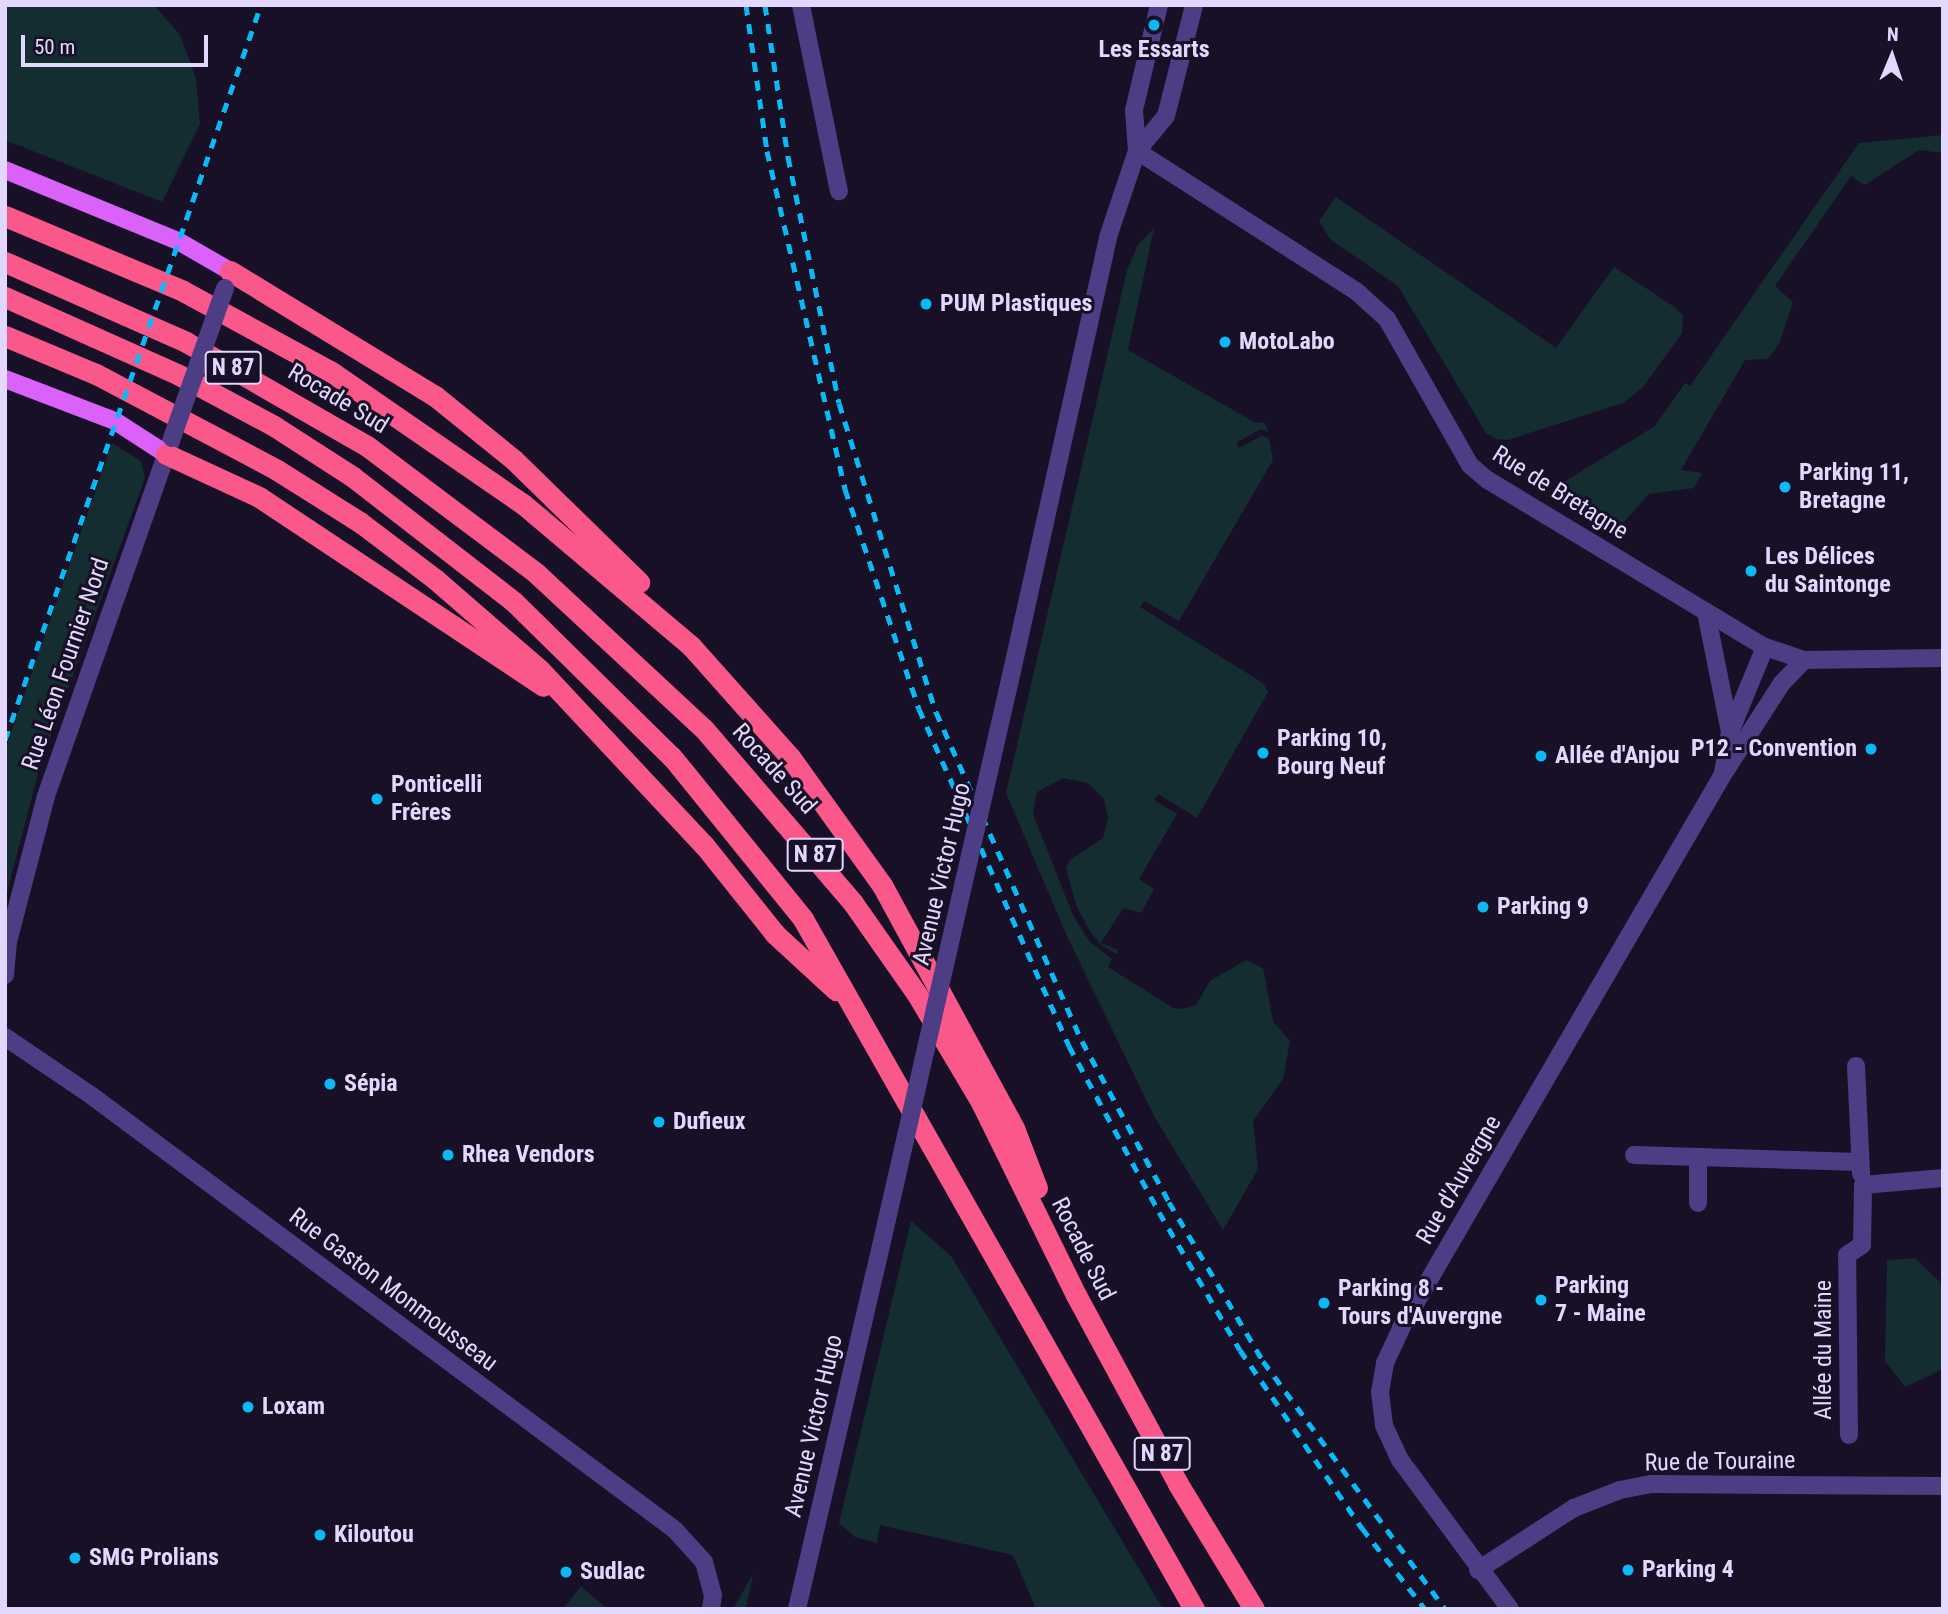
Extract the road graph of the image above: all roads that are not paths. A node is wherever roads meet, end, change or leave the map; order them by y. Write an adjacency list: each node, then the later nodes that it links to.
1 (800, 5): 6 (street)
2 (1159, 5): 4 (street)
3 (1194, 5): 4 (street)
4 (1137, 151): 14 (street, Rue de Bretagne); 37 (street, Avenue Victor Hugo, bridge)
5 (5, 170): 9 (main road)
6 (839, 191)
7 (5, 216): 15 (highway)
8 (5, 262): 32 (highway, Rocade Sud / N 87)
9 (228, 279): 13 (street, Rue Léon Fournier Nord, bridge); 15 (highway)
10 (5, 297): 23 (highway, N 87)
11 (5, 336): 19 (highway)
12 (5, 379): 13 (main road)
13 (169, 446): 19 (highway); 22 (street, Rue Léon Fournier Nord)
14 (1706, 612): 16 (street, Rue de Bretagne); 20 (street, Rue d'Auvergne)
15 (691, 646): 32 (highway)
16 (1765, 647): 18 (street, Rue de Bretagne); 20 (street, Rue d'Auvergne)
17 (1943, 658): 18 (street, Rue de Bretagne)
18 (1804, 660): 21 (street, Rue d'Auvergne)
19 (571, 705): 23 (highway)
20 (1730, 732): 21 (street, Rue d'Auvergne)
21 (1722, 776): 35 (street, Rue d'Auvergne)
22 (5, 975)
23 (853, 1006): 38 (highway, N 87)
24 (5, 1037): 36 (street, Rue Gaston Monmousseau)
25 (1856, 1066): 28 (street)
26 (1634, 1156): 27 (street)
27 (1698, 1158): 28 (street); 31 (street)
28 (1859, 1163): 30 (street)
29 (1943, 1178): 30 (street)
30 (1863, 1185): 33 (street, Allée du Maine)
31 (1698, 1203)
32 (1076, 1295): 39 (highway, Rocade Sud / N 87)
33 (1849, 1435)
34 (1943, 1486): 35 (street, Rue de Touraine)
35 (1478, 1570): 40 (street, Rue d'Auvergne)
36 (712, 1609)
37 (797, 1609)
38 (1194, 1609)
39 (1254, 1609)
40 (1510, 1609)

